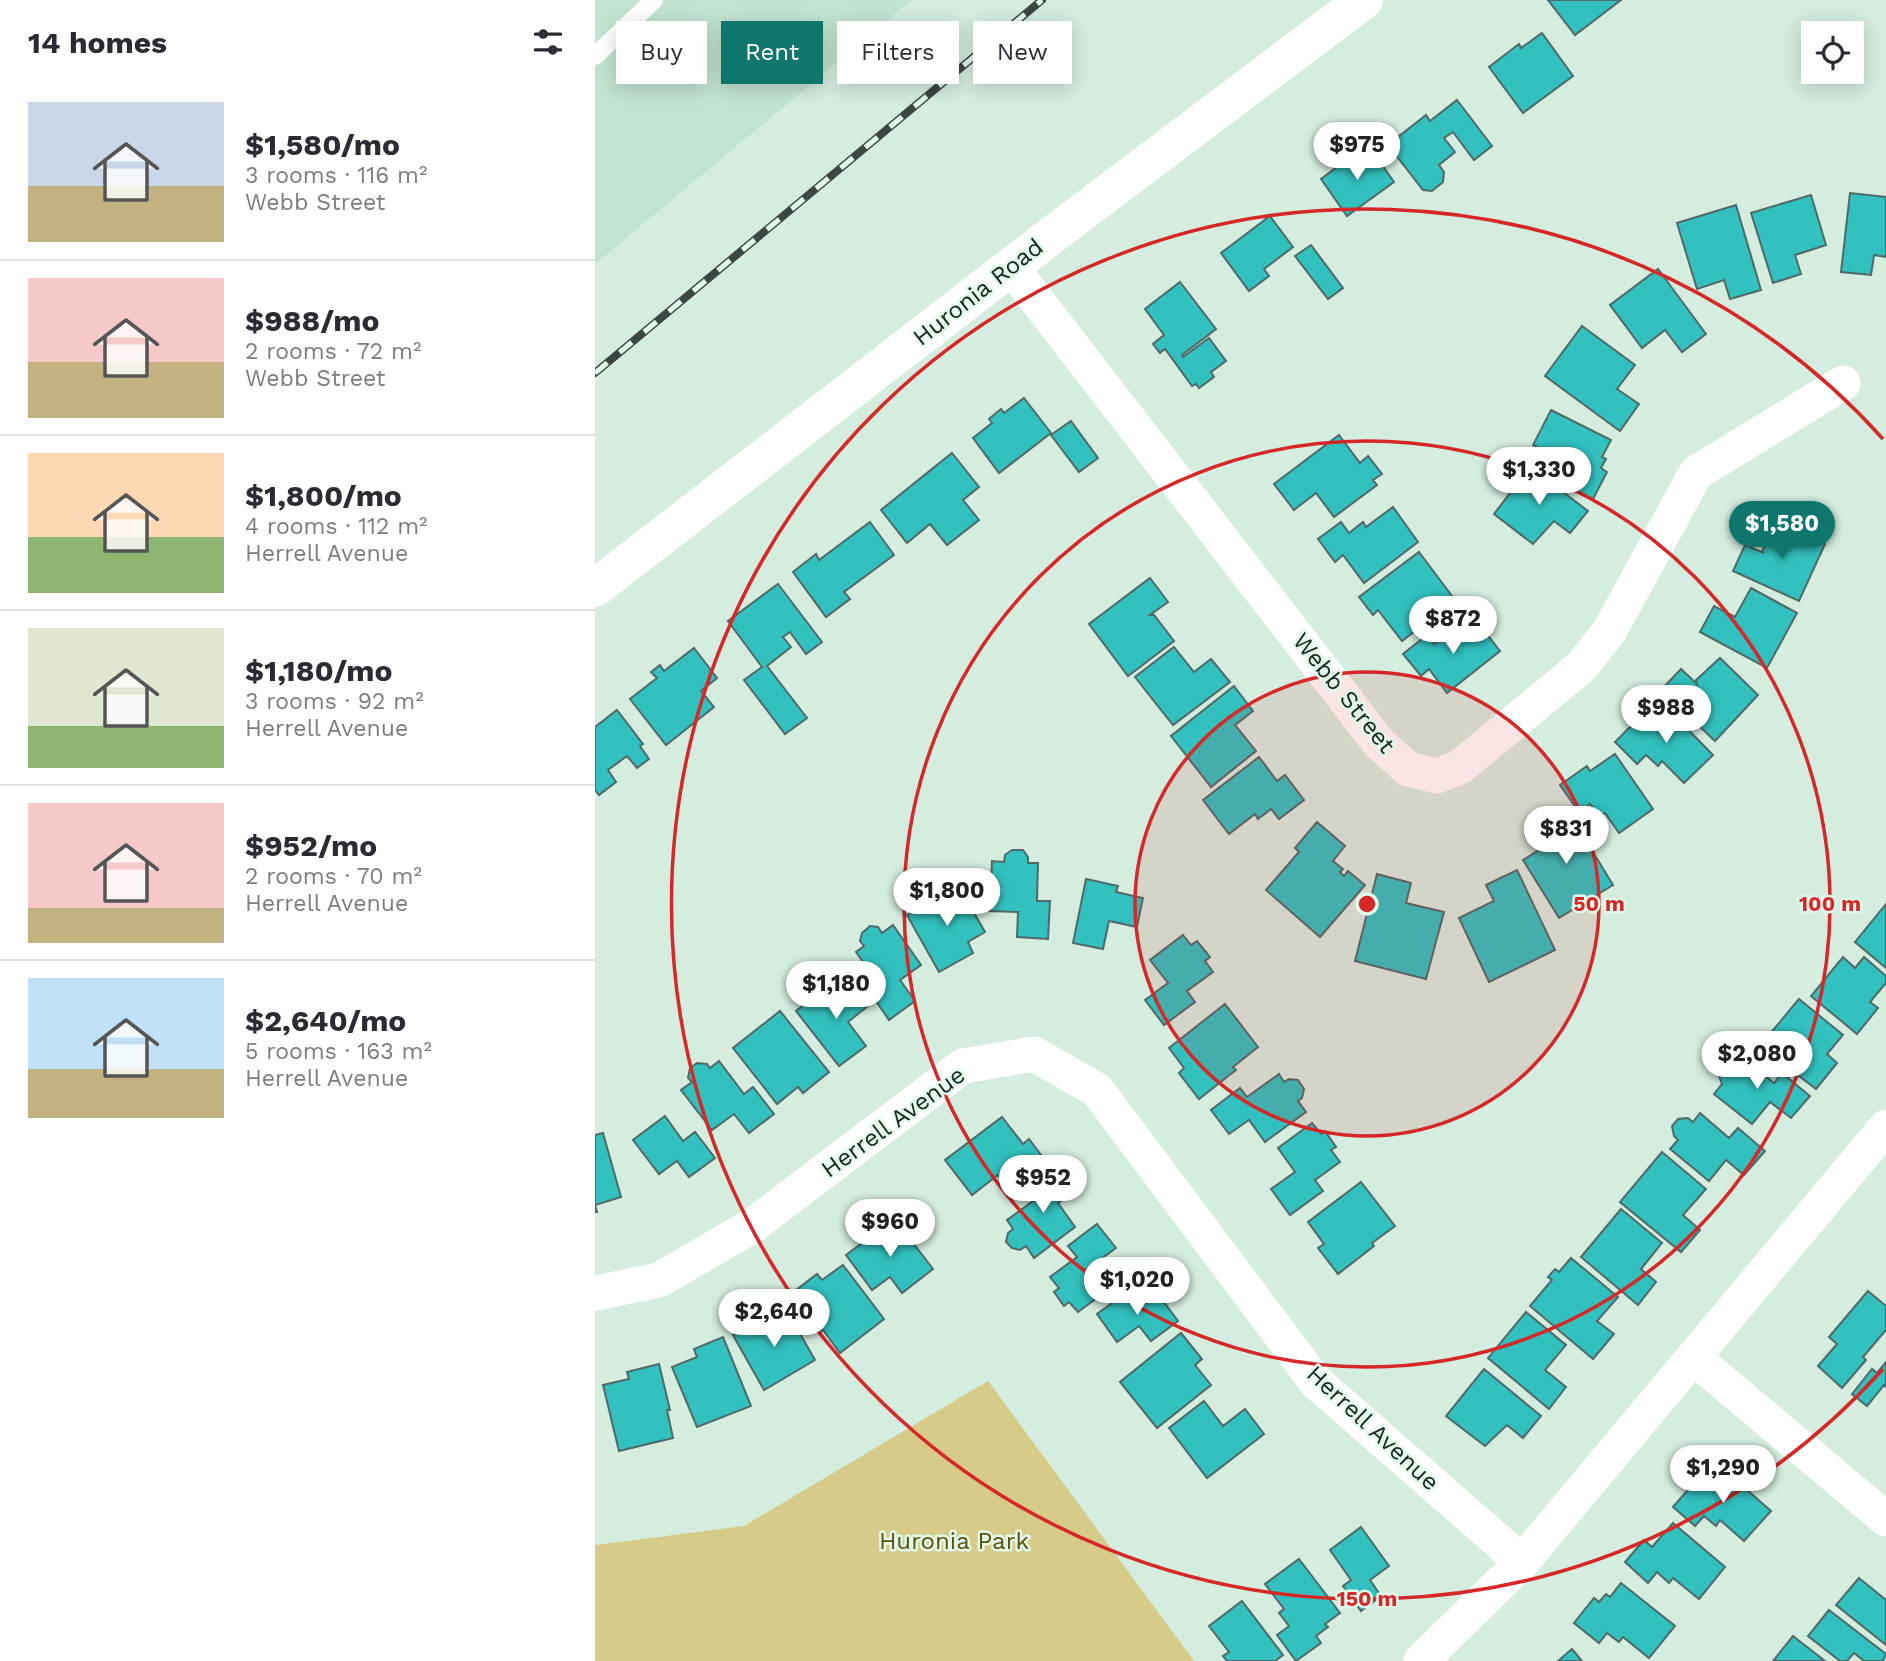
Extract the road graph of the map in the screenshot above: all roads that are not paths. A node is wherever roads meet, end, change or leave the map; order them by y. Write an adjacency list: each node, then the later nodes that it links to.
1 (654, 0): 3 (lane)
2 (1364, 0): 4 (main road, Huronia Road)
3 (595, 55)
4 (1011, 267): 5 (street, Webb Street); 6 (main road, Huronia Road)
5 (1843, 383)
6 (595, 588)
7 (1886, 1127): 9 (street)
8 (595, 1293): 11 (street, Herrell Avenue)
9 (1694, 1358): 10 (street); 11 (street)
10 (1886, 1518)
11 (1522, 1562): 12 (street)
12 (1421, 1661)

